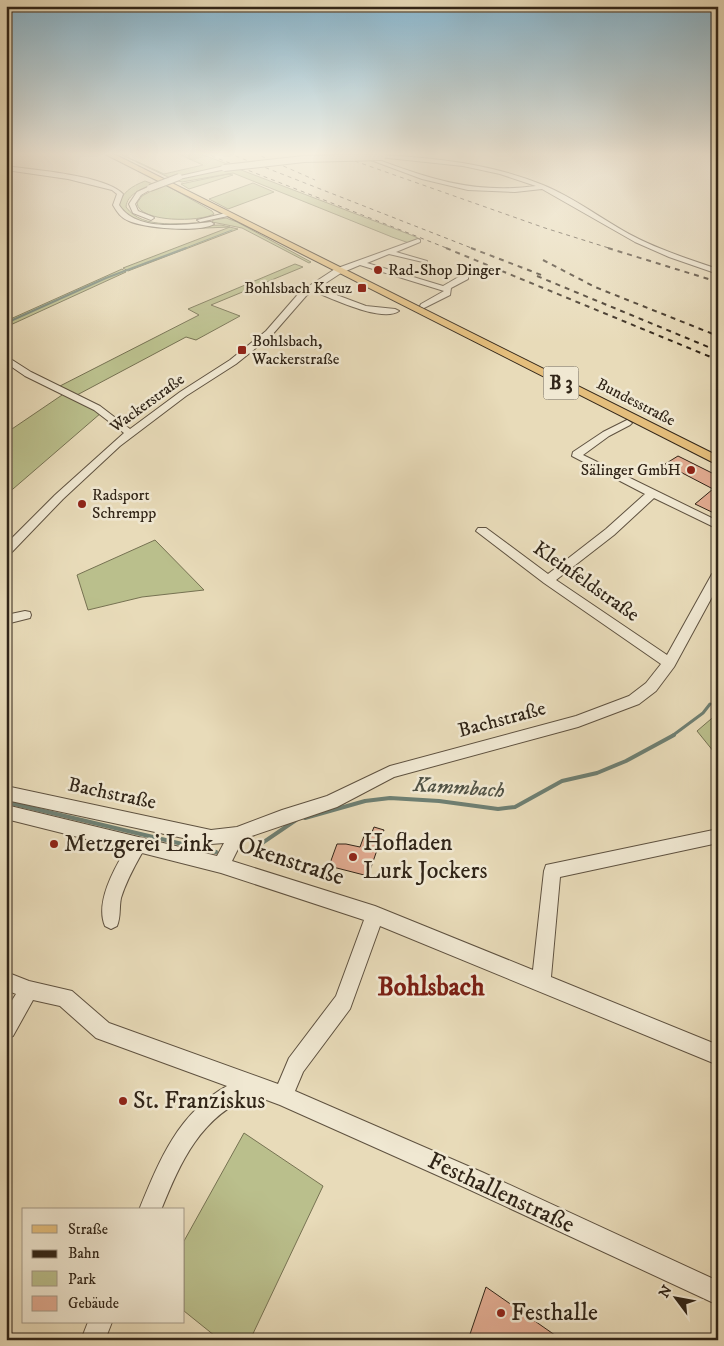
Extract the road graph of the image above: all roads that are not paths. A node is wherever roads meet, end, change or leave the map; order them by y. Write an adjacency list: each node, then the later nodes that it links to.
1 (125, 216): 6 (street)
2 (144, 216): 6 (street, bridge)
3 (222, 216): 6 (street)
4 (228, 216): 13 (main road, B 3)
5 (593, 216): 14 (street)
6 (206, 219)
7 (418, 241): 8 (street, Wackerstraße)
8 (389, 252): 9 (street, Wackerstraße); 11 (street)
9 (379, 255): 10 (street); 12 (street, Wackerstraße)
10 (396, 261)
11 (425, 262)
12 (360, 263): 13 (street, Wackerstraße); 17 (street)
13 (338, 271): 16 (street, Wackerstraße); 19 (main road, B 3)
14 (718, 272)
15 (465, 277): 17 (street)
16 (312, 288): 19 (street); 22 (street, Wackerstraße)
17 (444, 289): 18 (street)
18 (424, 306)
19 (400, 308): 23 (main road, Bundesstraße / B 3)
20 (6, 359): 22 (street)
21 (627, 424): 24 (street)
22 (130, 433): 27 (street, Wackerstraße)
23 (718, 461)
24 (652, 494): 25 (street); 29 (street)
25 (718, 526)
26 (482, 531): 29 (street, Kleinfeldstraße)
27 (6, 551)
28 (718, 574): 32 (street, Bachstraße)
29 (548, 580): 32 (street, Kleinfeldstraße)
30 (25, 615): 31 (street)
31 (6, 620)
32 (669, 663): 35 (street, Bachstraße)
33 (6, 793): 35 (street, Bachstraße)
34 (6, 812): 37 (street, Okenstraße)
35 (238, 834): 38 (street)
36 (718, 836): 42 (street)
37 (138, 844): 38 (street, Okenstraße); 40 (street)
38 (221, 865): 39 (street, Okenstraße)
39 (375, 915): 42 (street, Okenstraße); 47 (street)
40 (111, 920)
41 (6, 982): 43 (street)
42 (541, 983): 45 (street, Okenstraße)
43 (29, 990): 44 (street); 46 (street, Festhallenstraße)
44 (6, 1029)
45 (718, 1055)
46 (253, 1085): 47 (street, Festhallenstraße); 48 (street)
47 (282, 1096): 49 (street, Festhallenstraße)
48 (151, 1208)
49 (718, 1293)
50 (99, 1324): 51 (street)
51 (93, 1340)

